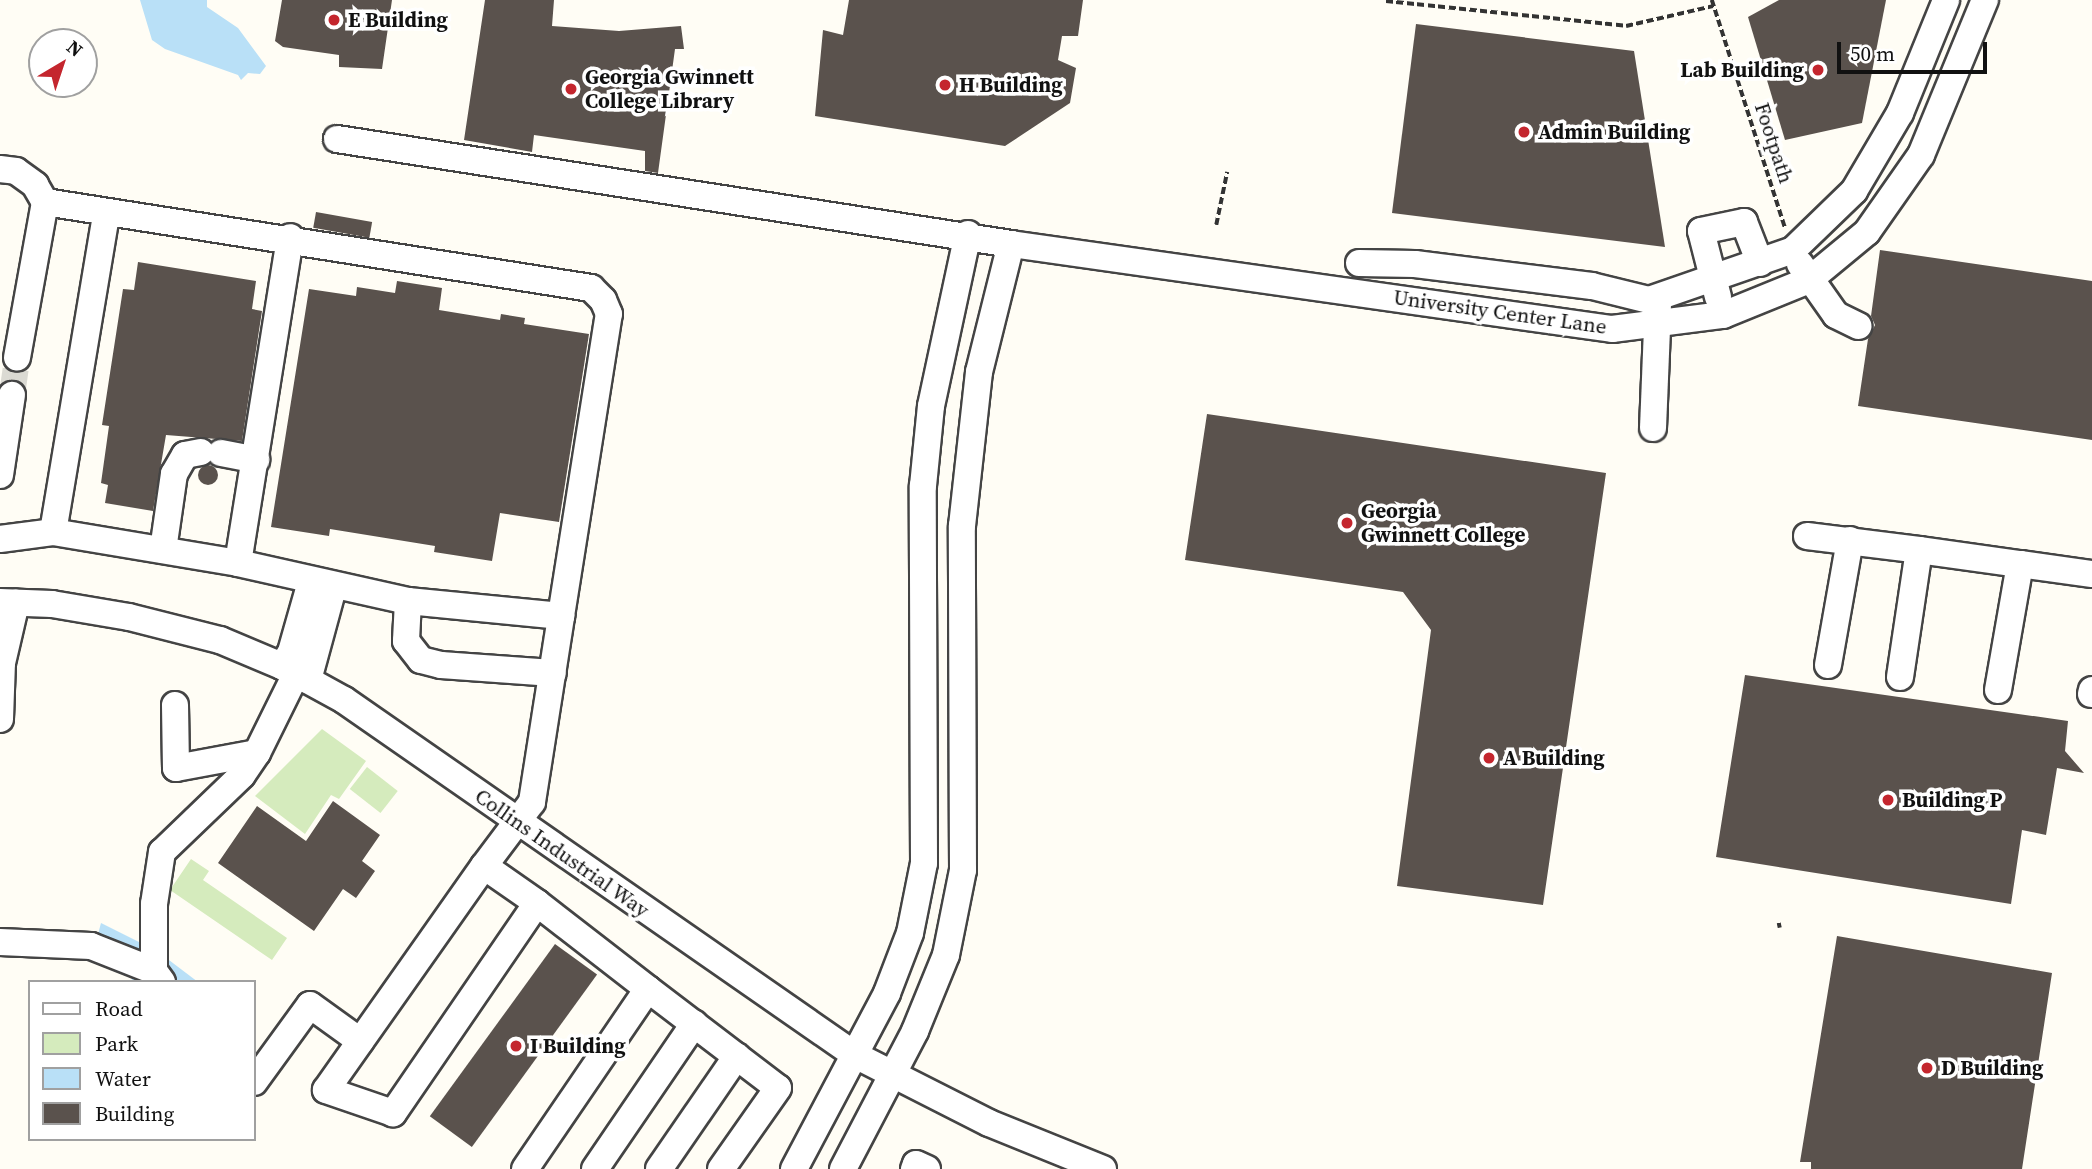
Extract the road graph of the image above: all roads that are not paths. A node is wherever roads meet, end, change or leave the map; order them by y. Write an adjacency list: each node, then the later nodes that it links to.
1 (1947, 0): 10 (street, University Center Lane)
2 (1985, 0): 14 (street, University Center Lane)
3 (337, 139): 7 (street, University Center Lane)
4 (0, 169): 5 (street)
5 (45, 202): 6 (street); 18 (street)
6 (106, 214): 8 (street); 23 (street)
7 (968, 234): 9 (street, University Center Lane); 52 (street)
8 (290, 237): 21 (street); 35 (street)
9 (1011, 244): 15 (street, University Center Lane); 54 (street)
10 (1793, 250): 11 (street, University Center Lane); 14 (street)
11 (1760, 262): 13 (street, University Center Lane); 13 (street)
12 (1359, 263): 15 (street, University Center Lane)
13 (1714, 280): 15 (street, University Center Lane); 16 (street)
14 (1808, 280): 16 (street, University Center Lane); 17 (street)
15 (1658, 310): 16 (street, University Center Lane); 20 (street)
16 (1723, 315)
17 (1859, 326)
18 (17, 358)
19 (12, 395): 22 (street)
20 (1653, 428)
21 (256, 460): 27 (street); 29 (street)
22 (0, 475)
23 (53, 532): 25 (street); 27 (street)
24 (1807, 536): 26 (street)
25 (0, 539)
26 (1850, 540): 28 (street); 36 (street)
27 (163, 550): 29 (street)
28 (1919, 550): 30 (street); 39 (street)
29 (238, 563): 32 (street)
30 (2020, 564): 31 (street); 40 (street)
31 (2092, 575)
32 (322, 585): 33 (street); 37 (street)
33 (408, 601): 35 (street); 38 (street)
34 (8, 602): 37 (street, Collins Industrial Way); 42 (street)
35 (561, 616): 38 (street)
36 (1828, 665)
37 (295, 673): 43 (street); 44 (street, Collins Industrial Way)
38 (553, 673): 44 (street)
39 (1900, 677)
40 (1997, 691)
41 (175, 705): 43 (street)
42 (0, 719)
43 (257, 753): 48 (street)
44 (517, 822): 45 (street); 52 (street, Collins Industrial Way)
45 (484, 866): 46 (street); 51 (street)
46 (537, 904): 49 (street); 51 (street)
47 (0, 942): 48 (street)
48 (158, 976)
49 (648, 989): 50 (street); 57 (street)
50 (694, 1024): 53 (street); 58 (street)
51 (360, 1041): 55 (street)
52 (855, 1055): 54 (street, Collins Industrial Way); 61 (street)
53 (737, 1056): 59 (street); 60 (street)
54 (890, 1075): 56 (street, Collins Industrial Way); 62 (street)
55 (256, 1079)
56 (1093, 1167)
57 (525, 1169)
58 (595, 1169)
59 (659, 1169)
60 (721, 1169)
61 (794, 1169)
62 (843, 1169)
63 (914, 1169): 64 (street)
64 (927, 1169)

